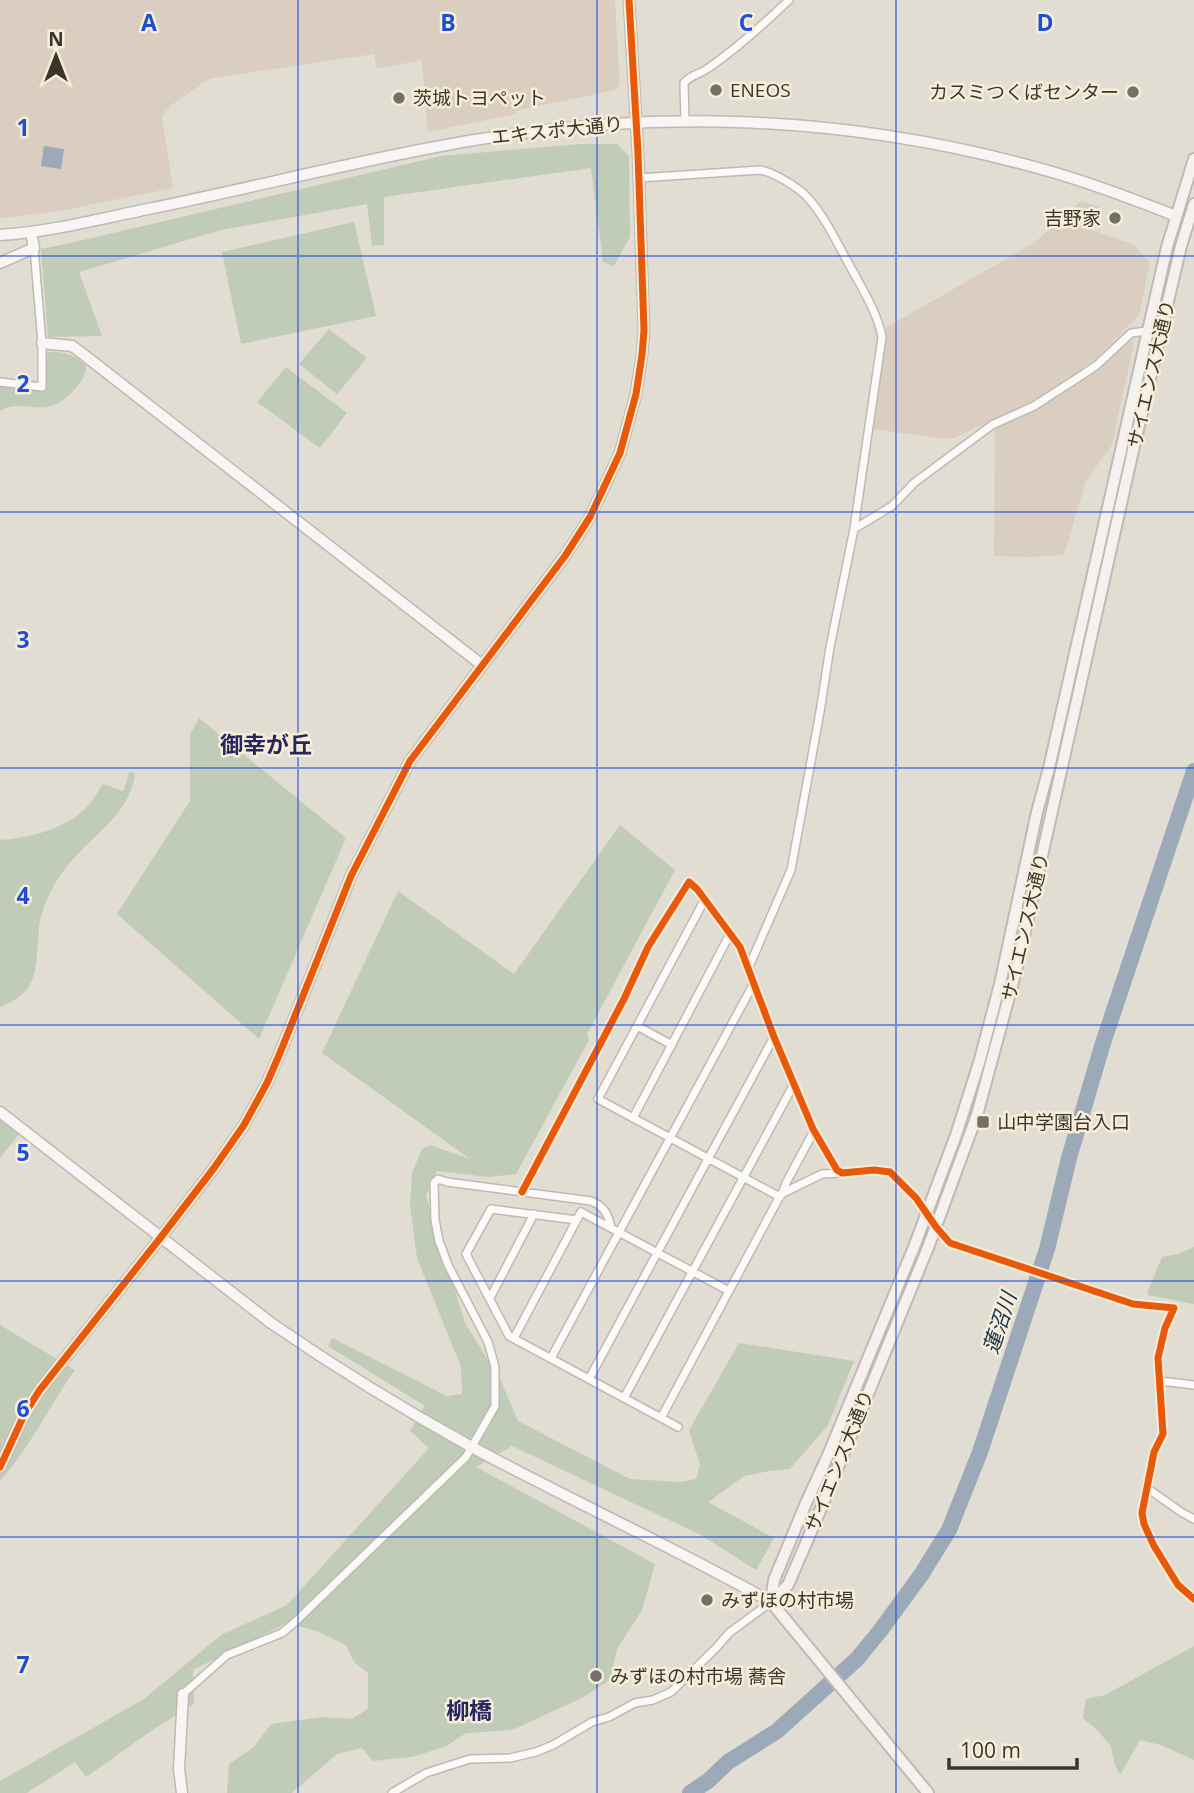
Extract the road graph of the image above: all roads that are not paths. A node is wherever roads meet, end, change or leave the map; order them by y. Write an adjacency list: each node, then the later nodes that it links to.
1 (629, 0): 4 (street)
2 (789, 0): 3 (street)
3 (685, 120): 4 (street, エキスポ大通り); 8 (street, エキスポ大通り)
4 (636, 122): 6 (street); 10 (street, エキスポ大通り)
5 (1194, 159): 8 (main road, サイエンス大通り)
6 (639, 178): 18 (street); 19 (street)
7 (1194, 204): 9 (main road, サイエンス大通り)
8 (1176, 216): 9 (main road, エキスポ大通り); 14 (main road, サイエンス大通り)
9 (1191, 222): 15 (main road, サイエンス大通り)
10 (31, 232): 11 (street, エキスポ大通り); 12 (street)
11 (0, 234)
12 (34, 248): 13 (street); 16 (street)
13 (0, 263)
14 (1148, 331): 15 (street); 18 (street); 38 (main road, サイエンス大通り)
15 (1161, 335): 41 (main road, サイエンス大通り)
16 (41, 343): 17 (street); 19 (street)
17 (0, 382)
18 (854, 529): 22 (street)
19 (482, 665): 43 (street)
20 (705, 899): 21 (street); 24 (street); 35 (street)
21 (730, 934): 22 (street); 26 (street)
22 (748, 969): 23 (street)
23 (754, 983): 25 (street); 31 (street)
24 (637, 1026): 26 (street); 29 (street)
25 (774, 1037): 27 (street); 32 (street)
26 (671, 1045): 29 (street)
27 (794, 1084): 30 (street); 34 (street)
28 (0, 1112): 43 (street)
29 (633, 1118): 31 (street)
30 (814, 1131): 33 (street); 36 (street)
31 (670, 1138): 32 (street); 42 (street)
32 (708, 1158): 34 (street); 44 (street)
33 (842, 1173): 36 (street); 38 (street)
34 (743, 1177): 36 (street); 45 (street)
35 (522, 1192): 40 (street); 56 (street)
36 (781, 1196): 46 (street)
37 (534, 1214): 39 (street); 47 (street); 47 (street)
38 (928, 1214): 41 (street); 61 (main road, サイエンス大通り)
39 (577, 1220): 40 (street); 48 (street)
40 (611, 1227): 42 (street)
41 (936, 1227): 51 (street); 61 (main road, サイエンス大通り)
42 (619, 1232): 44 (street); 49 (street)
43 (161, 1237): 56 (street); 57 (street)
44 (658, 1252): 45 (street); 50 (street)
45 (693, 1271): 46 (street); 53 (street)
46 (729, 1290): 54 (street)
47 (490, 1298): 48 (street)
48 (514, 1338): 49 (street)
49 (551, 1358): 50 (street)
50 (589, 1379): 53 (street)
51 (1160, 1381): 52 (street); 58 (street)
52 (1194, 1385)
53 (624, 1398): 54 (street)
54 (661, 1418): 55 (street)
55 (678, 1427)
56 (472, 1447): 61 (street); 62 (street)
57 (0, 1467)
58 (1147, 1488): 59 (street); 60 (street)
59 (1194, 1518)
60 (1194, 1599)
61 (771, 1602): 63 (street); 66 (main road)
62 (183, 1694): 64 (street)
63 (406, 1790): 65 (street)
64 (182, 1793)
65 (391, 1793)
66 (928, 1793)

